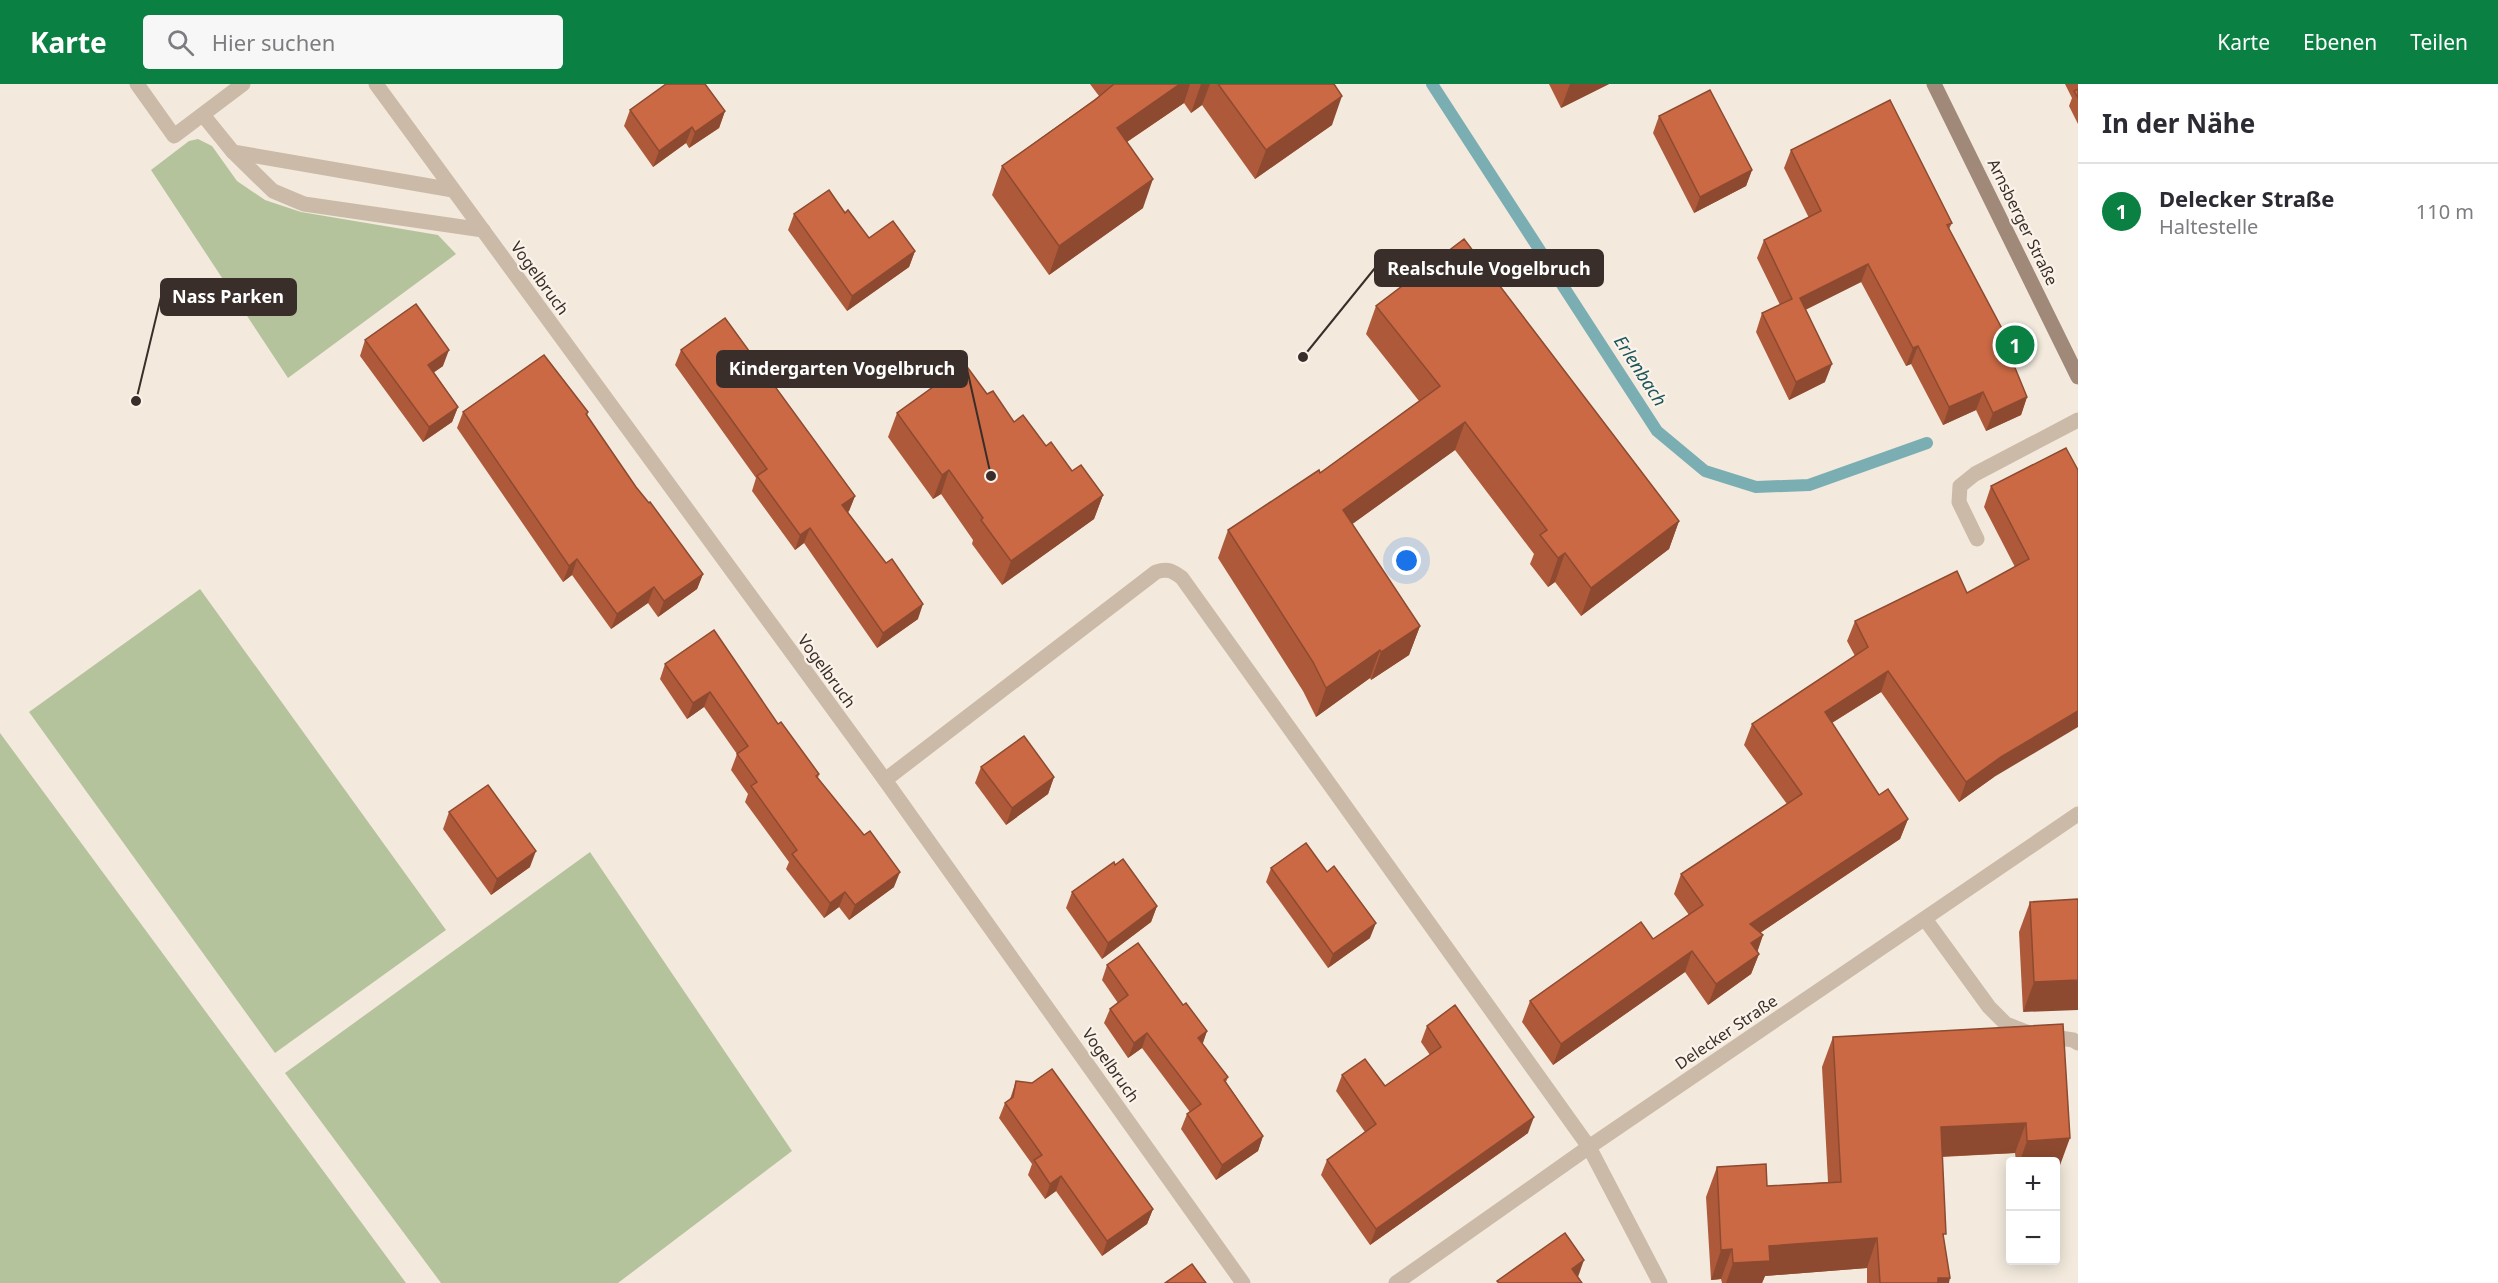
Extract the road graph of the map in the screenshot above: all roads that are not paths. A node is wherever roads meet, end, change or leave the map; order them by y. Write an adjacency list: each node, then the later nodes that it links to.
1 (137, 84): 5 (street)
2 (243, 84): 5 (street)
3 (376, 84): 7 (street, Vogelbruch)
4 (1934, 84): 9 (street, Arnsberger Straße)
5 (203, 115): 6 (street)
6 (233, 152): 7 (street); 8 (street)
7 (453, 190): 8 (street, Vogelbruch)
8 (483, 230): 12 (street, Vogelbruch)
9 (2078, 377)
10 (2078, 420): 11 (street)
11 (1977, 539)
12 (885, 780): 16 (street); 17 (street, Vogelbruch)
13 (2078, 814): 14 (street, Delecker Straße)
14 (1925, 919): 15 (street); 16 (street, Delecker Straße)
15 (2078, 1043)
16 (1589, 1147): 18 (street, Delecker Straße); 19 (street)
17 (1243, 1283)
18 (1396, 1283)
19 (1660, 1283)

